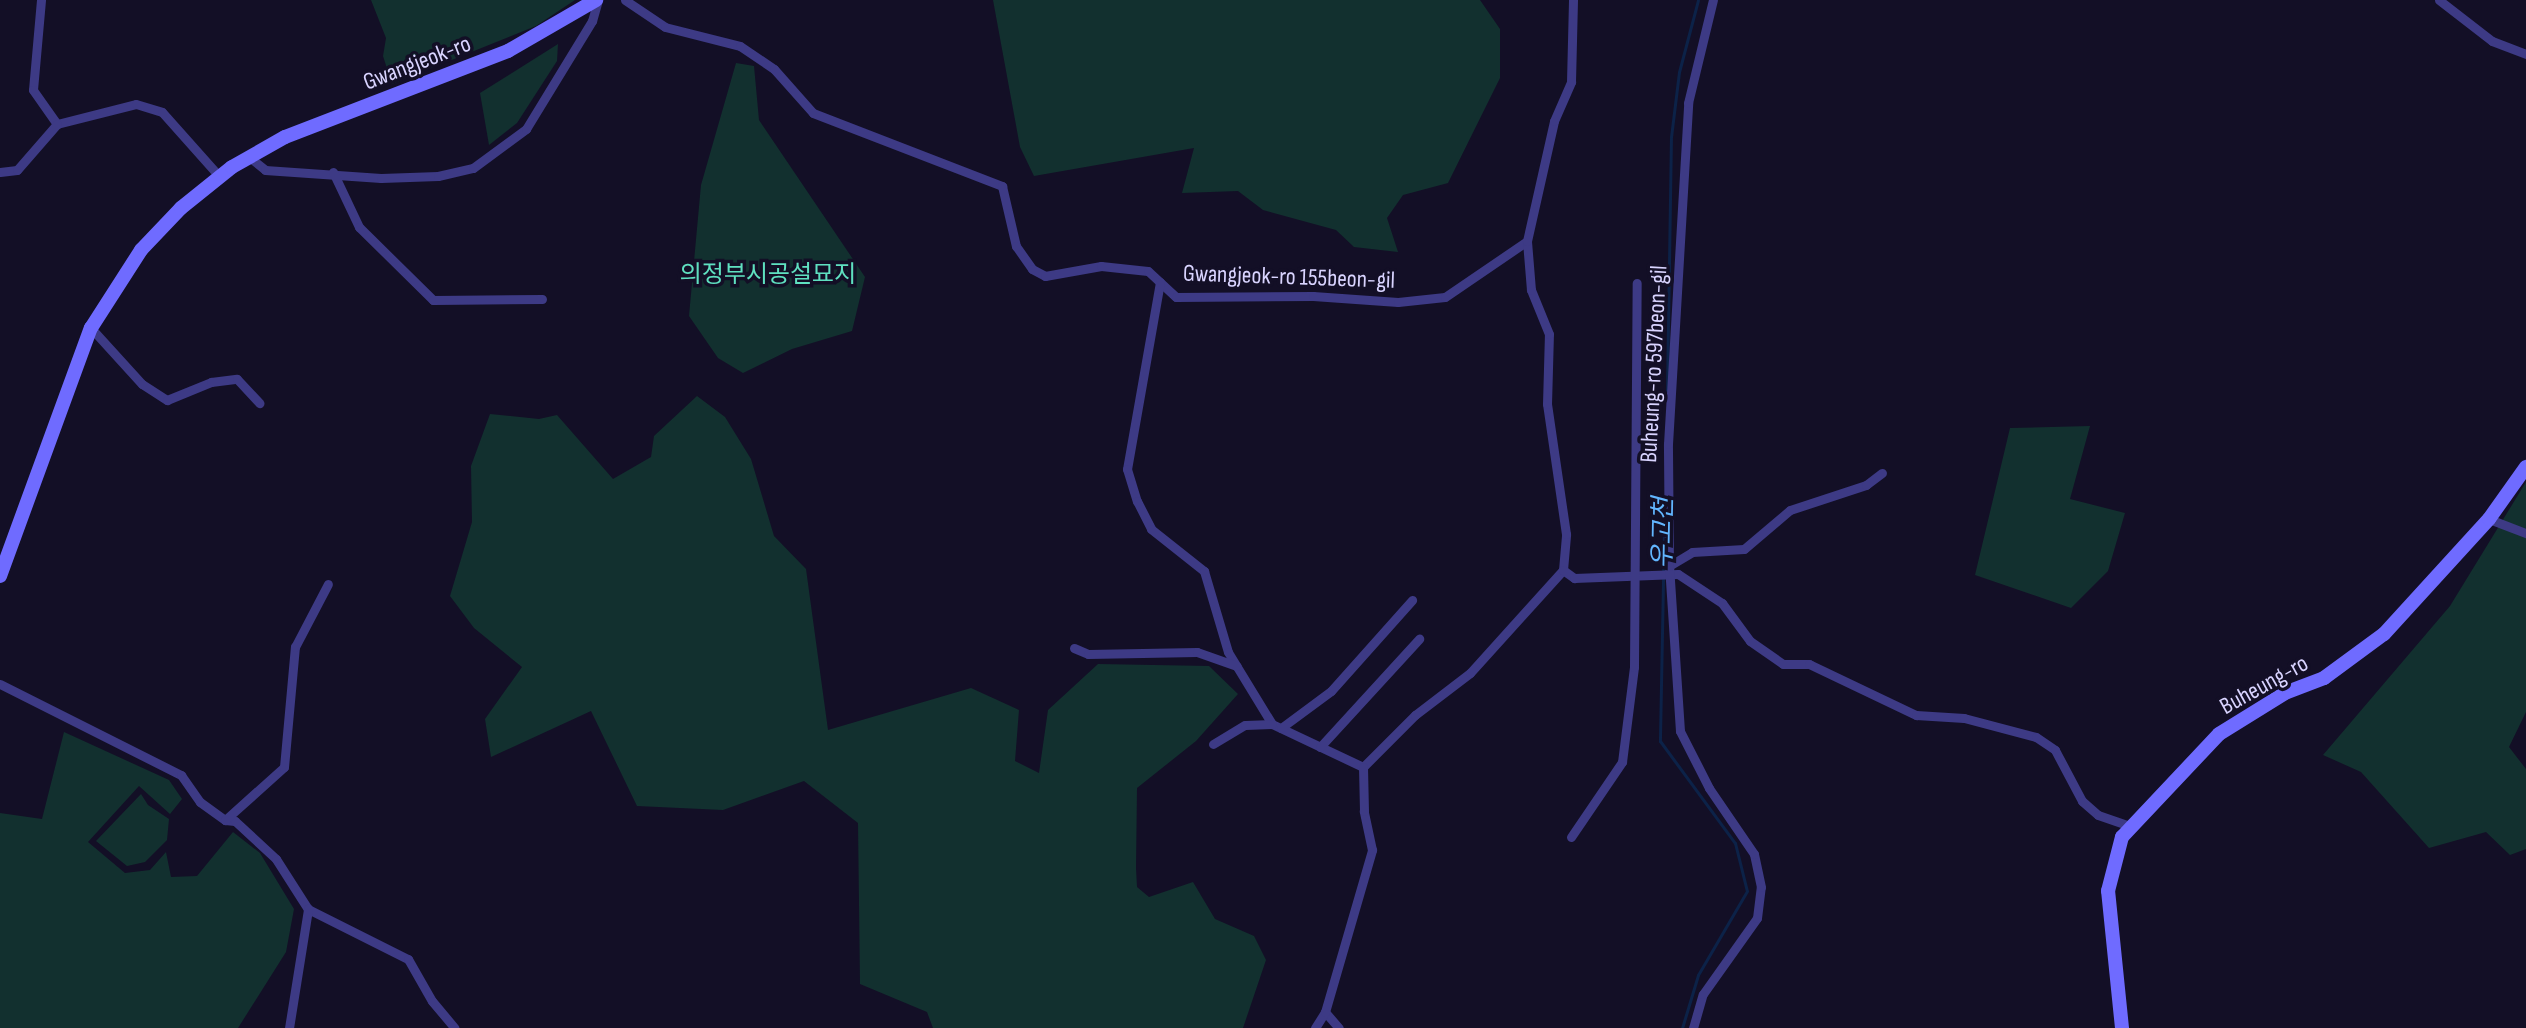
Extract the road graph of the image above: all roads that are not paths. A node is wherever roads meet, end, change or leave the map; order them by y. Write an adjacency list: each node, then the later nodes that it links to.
1 (41, 0): 8 (street)
2 (597, 0): 9 (main road, Gwangjeok-ro); 11 (street, Gwangjeok-ro)
3 (625, 0): 14 (street, Gwangjeok-ro 155beon-gil)
4 (1573, 0): 13 (street)
5 (1713, 0): 24 (street, Buheung-ro 597beon-gil)
6 (2439, 0): 7 (street)
7 (2526, 54)
8 (57, 124): 10 (street); 12 (street)
9 (248, 156): 11 (street, Gwangjeok-ro); 12 (main road, Gwangjeok-ro)
10 (0, 172)
11 (333, 172): 16 (street)
12 (220, 177): 17 (main road, Gwangjeok-ro)
13 (1527, 241): 14 (street, Gwangjeok-ro 155beon-gil); 23 (street)
14 (1160, 282): 31 (street)
15 (1637, 283): 26 (street)
16 (542, 299)
17 (91, 328): 18 (street); 25 (main road, Gwangjeok-ro)
18 (259, 403)
19 (2526, 467): 21 (main road, Buheung-ro)
20 (1882, 473): 24 (street)
21 (2489, 519): 22 (street); 38 (main road, Buheung-ro)
22 (2526, 533)
23 (1563, 570): 26 (street); 36 (street)
24 (1667, 572): 26 (street); 38 (street); 46 (street, Buheung-ro 597beon-gil)
25 (0, 576)
26 (1634, 576): 39 (street)
27 (328, 584): 37 (street)
28 (1412, 600): 33 (street)
29 (1419, 639): 35 (street)
30 (1074, 648): 31 (street)
31 (1237, 666): 33 (street)
32 (0, 684): 37 (street)
33 (1276, 726): 34 (street); 35 (street)
34 (1213, 744)
35 (1320, 747): 36 (street)
36 (1363, 767): 41 (street)
37 (225, 820): 40 (street)
38 (2132, 827): 47 (main road, Buheung-ro)
39 (1571, 837)
40 (308, 909): 42 (street); 43 (street)
41 (1325, 1012): 44 (street); 45 (street)
42 (289, 1028)
43 (455, 1028)
44 (1315, 1028)
45 (1339, 1028)
46 (1693, 1028)
47 (2122, 1028)

